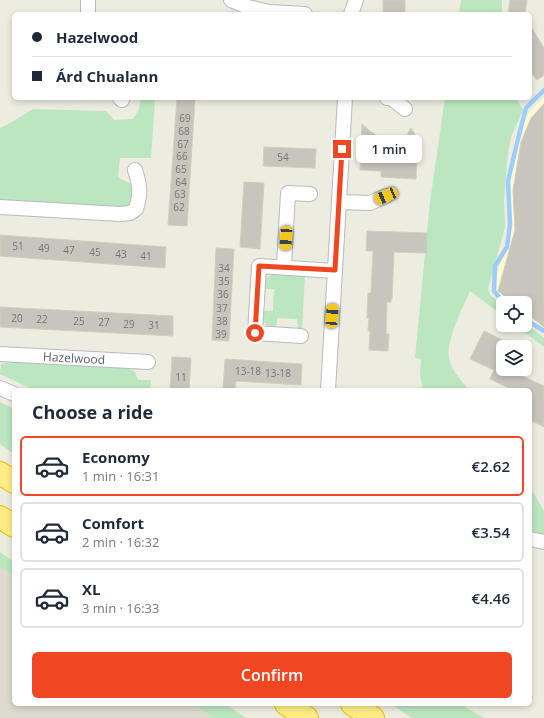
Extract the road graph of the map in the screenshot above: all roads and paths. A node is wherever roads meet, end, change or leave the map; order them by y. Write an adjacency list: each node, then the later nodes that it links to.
1 (88, 0): 4 (street)
2 (231, 0): 5 (street)
3 (356, 0): 6 (street)
4 (88, 12)
5 (269, 12)
6 (352, 12)
7 (345, 100): 13 (street)
8 (394, 100): 9 (street)
9 (405, 109)
10 (135, 170): 14 (street)
11 (310, 194): 15 (street)
12 (386, 196): 13 (street)
13 (339, 202): 16 (street)
14 (0, 207)
15 (284, 267): 16 (street); 17 (street)
16 (335, 270): 21 (street)
17 (301, 336)
18 (0, 354): 19 (street, Hazelwood)
19 (148, 362)
20 (0, 388): 22 (street)
21 (328, 388)
22 (12, 393)
23 (0, 473): 24 (highway)
24 (12, 481)
25 (0, 517): 26 (highway)
26 (12, 525)
27 (532, 539): 28 (street)
28 (544, 542)
29 (289, 706): 31 (highway)
30 (355, 706): 32 (highway)
31 (308, 718)
32 (373, 718)

